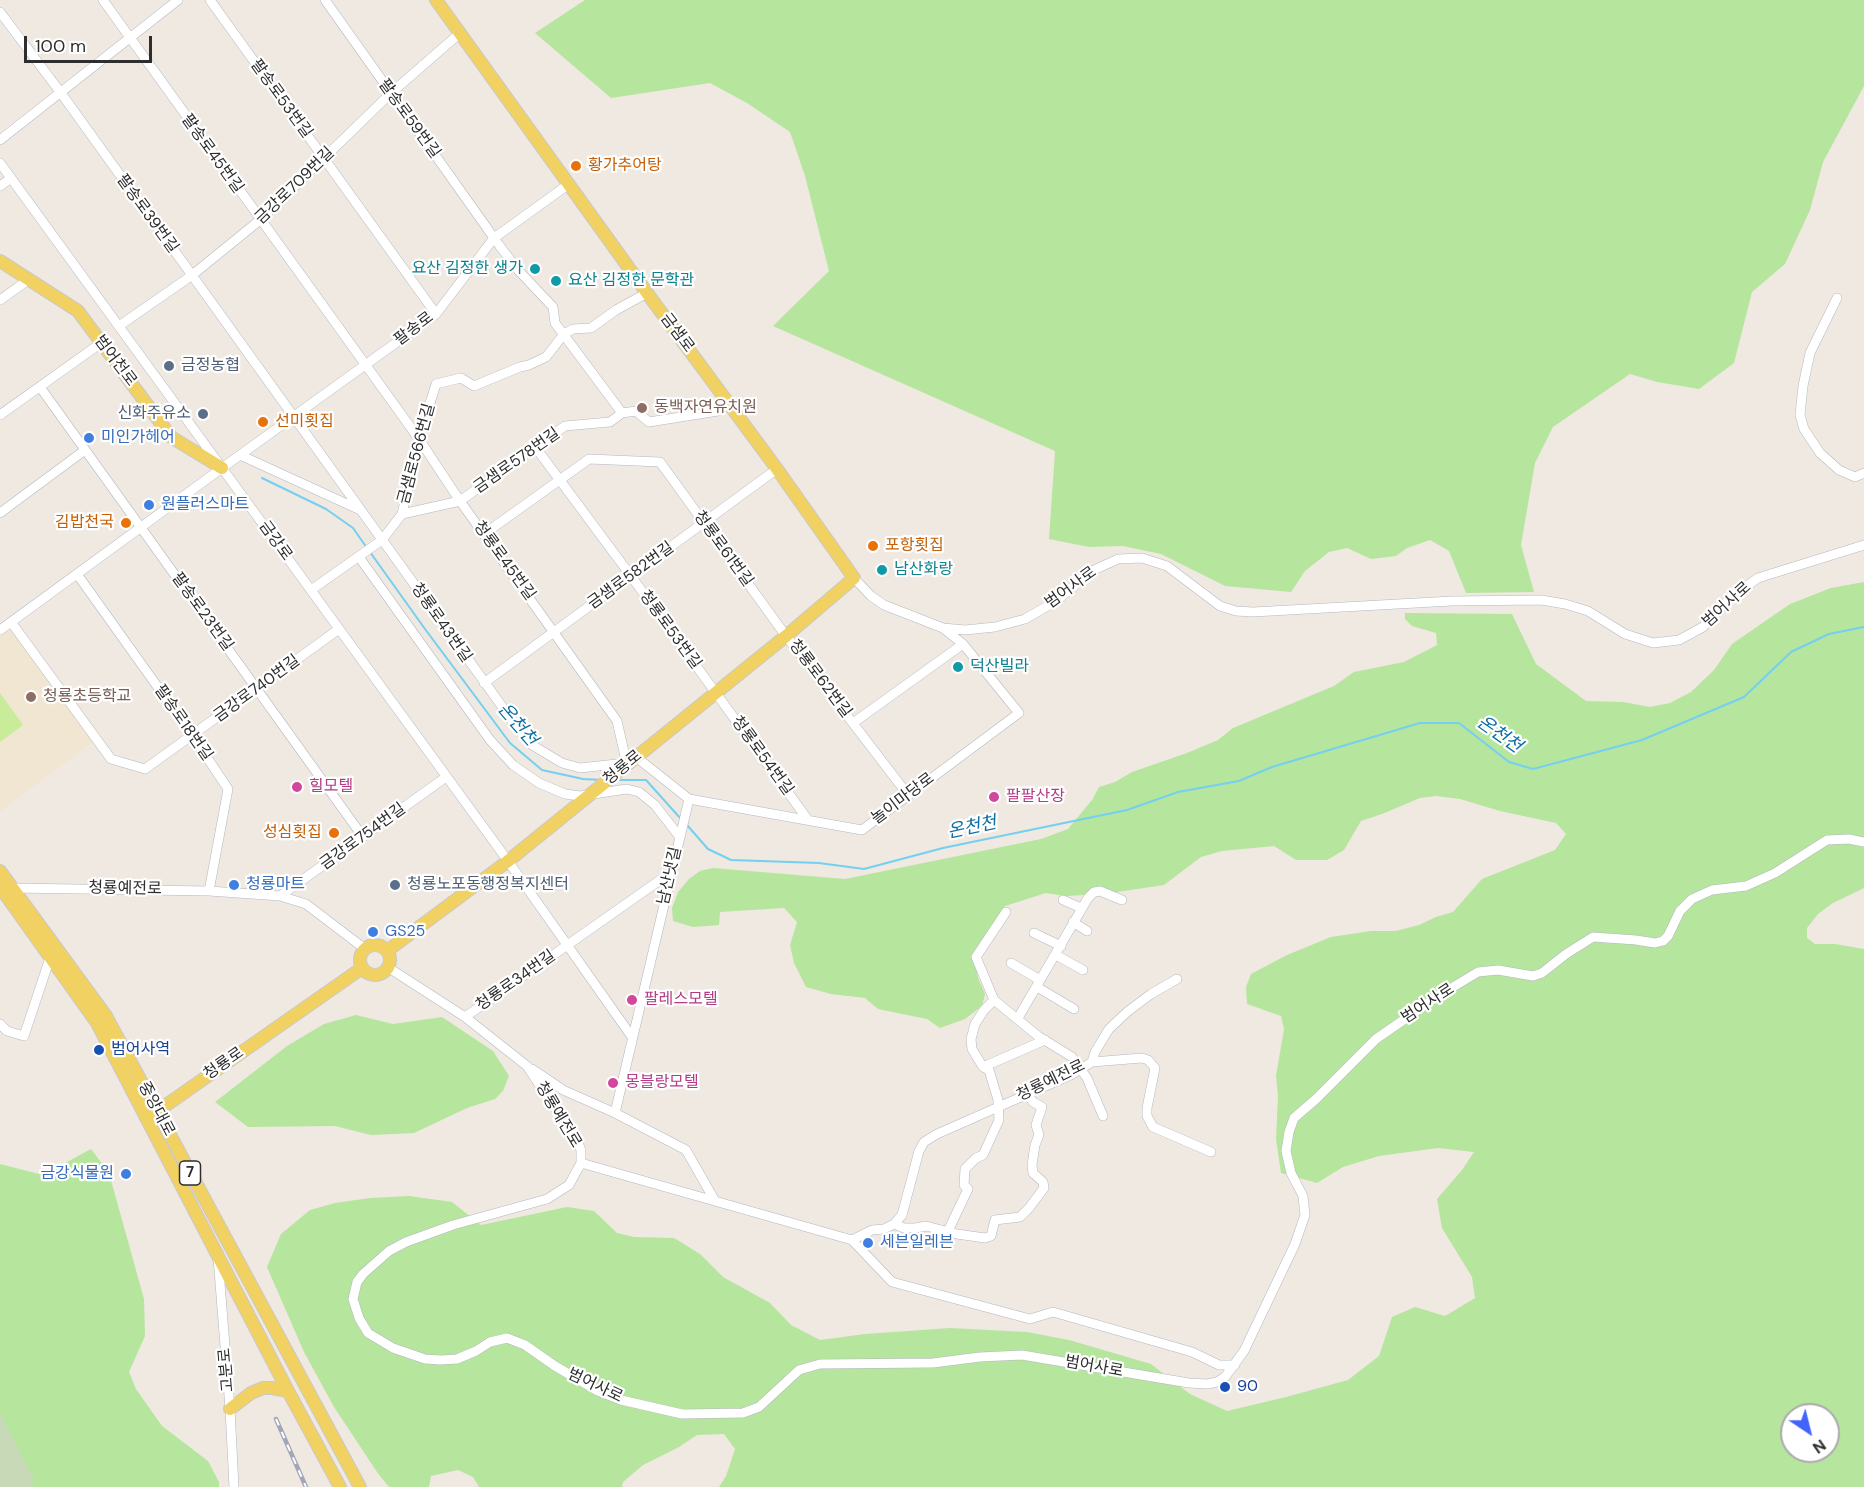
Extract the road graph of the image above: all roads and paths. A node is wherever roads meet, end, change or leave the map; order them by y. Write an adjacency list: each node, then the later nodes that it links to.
1 (102, 0): 8 (street, 팔송로45번길)
2 (178, 0): 8 (street)
3 (210, 0): 12 (street, 팔송로53번길)
4 (324, 0): 10 (street, 팔송로59번길)
5 (436, 0): 7 (main road, 금샘로)
6 (0, 12): 9 (street, 팔송로39번길)
7 (460, 33): 10 (street, 금강로709번길); 15 (main road, 금샘로)
8 (130, 38): 9 (street); 17 (street, 팔송로45번길)
9 (61, 93): 11 (street); 20 (street, 팔송로39번길)
10 (390, 94): 12 (street, 금강로709번길); 18 (street, 팔송로59번길)
11 (0, 140)
12 (324, 159): 17 (street, 금강로709번길); 25 (street, 팔송로53번길)
13 (0, 163): 14 (street, 금강로)
14 (11, 178): 16 (street); 26 (street, 금강로)
15 (569, 184): 18 (street, 팔송로); 22 (main road, 금샘로)
16 (0, 186)
17 (260, 220): 20 (street, 금강로709번길); 29 (street, 팔송로45번길)
18 (494, 238): 25 (street, 팔송로); 27 (street, 팔송로59번길)
19 (0, 261): 21 (main road, 범어천로)
20 (191, 276): 26 (street, 금강로709번길); 34 (street, 팔송로39번길)
21 (28, 280): 24 (street); 28 (main road, 범어천로)
22 (647, 293): 27 (street); 31 (main road, 금샘로)
23 (1837, 298): 41 (street)
24 (0, 300)
25 (436, 314): 29 (street, 팔송로)
26 (118, 326): 39 (street, 금강로)
27 (564, 334): 32 (street, 팔송로59번길); 35 (street, 금샘로566번길)
28 (101, 343): 30 (street); 39 (main road, 범어천로)
29 (365, 365): 34 (street, 팔송로); 35 (street, 청룡로45번길)
30 (40, 387): 33 (street); 37 (street, 팔송로23번길)
31 (729, 403): 32 (street); 40 (main road, 금샘로)
32 (622, 413): 36 (street, 금샘로578번길)
33 (0, 415)
34 (293, 417): 38 (street, 팔송로); 44 (street, 청룡로43번길)
35 (419, 439): 43 (street, 청룡로45번길); 46 (street, 금샘로566번길)
36 (536, 448): 42 (street, 청룡로53번길); 43 (street, 금샘로578번길)
37 (85, 450): 45 (street); 48 (street, 팔송로23번길)
38 (240, 455): 39 (street, 팔송로); 44 (street)
39 (222, 468): 48 (street, 팔송로); 56 (street, 금강로)
40 (777, 469): 47 (street, 금샘로582번길); 55 (main road, 금샘로)
41 (1864, 473)
42 (559, 480): 47 (street, 청룡로61번길); 49 (street); 54 (street, 청룡로53번길)
43 (460, 501): 46 (street, 금샘로578번길); 49 (street, 청룡로45번길)
44 (360, 511): 50 (street, 청룡로43번길)
45 (0, 513)
46 (402, 514): 50 (street)
47 (704, 523): 54 (street, 금샘로582번길); 62 (street, 청룡로61번길)
48 (141, 527): 53 (street, 팔송로); 65 (street, 팔송로23번길)
49 (484, 534): 61 (street, 청룡로45번길)
50 (379, 542): 52 (street); 64 (street, 청룡로43번길)
51 (1864, 545): 58 (street, 범어사로)
52 (361, 556): 56 (street); 71 (street, 남산냇길)
53 (77, 574): 57 (street, 팔송로); 68 (street, 팔송로18번길)
54 (631, 576): 61 (street, 금샘로582번길); 66 (street, 청룡로53번길)
55 (854, 578): 58 (street, 범어사로); 62 (main road, 청룡로)
56 (310, 590): 59 (street, 금강로)
57 (11, 622): 60 (street, 팔송로); 68 (street, 금강로740번길)
58 (943, 628): 63 (street, 놀이마당로)
59 (339, 629): 65 (street, 금강로740번길); 70 (street, 금강로)
60 (0, 630)
61 (555, 632): 64 (street, 금샘로582번길); 69 (street, 청룡로45번길)
62 (786, 636): 66 (main road, 청룡로); 67 (street, 청룡로62번길)
63 (963, 644): 67 (street, 청룡로62번길); 72 (street, 놀이마당로)
64 (484, 683): 69 (street, 청룡로43번길)
65 (257, 689): 68 (street, 금강로740번길); 76 (street, 팔송로23번길)
66 (716, 693): 69 (main road, 청룡로); 74 (street, 청룡로54번길)
67 (853, 723): 72 (street, 청룡로62번길)
68 (192, 735): 82 (street, 팔송로18번길)
69 (632, 761): 71 (main road, 청룡로); 73 (street, 놀이마당로)
70 (446, 777): 76 (street, 금강로754번길); 78 (street, 금강로)
71 (590, 795): 75 (street, 남산냇길); 78 (main road, 청룡로)
72 (908, 795): 74 (street, 놀이마당로)
73 (689, 799): 74 (street, 놀이마당로); 75 (street)
74 (808, 820)
75 (679, 836): 80 (street, 남산냇길)
76 (363, 837): 83 (street, 금강로754번길)
77 (1864, 842): 127 (street, 범어사로)
78 (508, 861): 91 (street, 청룡로34번길); 94 (main road, 청룡로)
79 (0, 871): 81 (main road, 중앙대로 / 7)
80 (670, 873): 91 (street, 청룡로34번길); 108 (street, 남산냇길)
81 (6, 887): 82 (street, 청룡예전로); 96 (main road, 중앙대로 / 7); 116 (main road, 중앙대로 / 7)
82 (209, 891): 83 (street, 청룡예전로)
83 (280, 896): 93 (street, 청룡예전로)
84 (1063, 900): 86 (street)
85 (1122, 900): 86 (street)
86 (1081, 908): 88 (street)
87 (1006, 912): 103 (street)
88 (1073, 922): 89 (street); 92 (street)
89 (1087, 931)
90 (1034, 933): 92 (street)
91 (567, 945): 105 (street, 청룡로34번길); 108 (street, 청룡로34번길)
92 (1061, 946): 95 (street)
93 (365, 950): 94 (main road); 98 (main road)
94 (387, 951): 99 (main road)
95 (1056, 955): 100 (street); 102 (street)
96 (50, 958): 107 (street); 119 (main road, 중앙대로 / 7)
97 (1011, 963): 102 (street)
98 (362, 968): 99 (main road); 116 (main road, 청룡로)
99 (388, 968): 105 (street, 청룡예전로)
100 (1083, 970)
101 (1177, 979): 110 (street, 청룡예전로)
102 (1039, 984): 104 (street); 106 (street)
103 (994, 1000): 106 (street); 112 (street)
104 (1074, 1009)
105 (465, 1017): 111 (street, 청룡예전로)
106 (1018, 1018): 109 (street)
107 (0, 1024)
108 (632, 1037): 117 (street, 남산냇길)
109 (1045, 1040): 112 (street); 113 (street)
110 (1092, 1062): 113 (street, 청룡예전로); 120 (street)
111 (527, 1066): 117 (street); 121 (street, 청룡예전로)
112 (983, 1067): 115 (street)
113 (1081, 1068): 114 (street, 청룡예전로); 118 (street)
114 (1027, 1094): 115 (street, 청룡예전로); 124 (street)
115 (999, 1106): 123 (street, 청룡예전로); 124 (street)
116 (156, 1111): 119 (main road, 청룡로); 132 (main road, 중앙대로 / 7)
117 (615, 1113): 122 (street)
118 (1103, 1116)
119 (146, 1119): 126 (main road, 중앙대로 / 7)
120 (1211, 1152)
121 (581, 1163): 122 (street, 청룡예전로); 127 (street, 범어사로)
122 (715, 1201): 125 (street, 청룡예전로)
123 (894, 1224): 124 (street); 125 (street)
124 (948, 1231)
125 (852, 1240): 127 (street)
126 (217, 1253): 128 (main road, 중앙대로 / 7); 129 (street, 고분로)
127 (1235, 1365)
128 (288, 1391): 129 (main road); 131 (main road, 중앙대로 / 7)
129 (230, 1409): 130 (street, 고분로)
130 (234, 1487)
131 (340, 1487)
132 (360, 1487)

